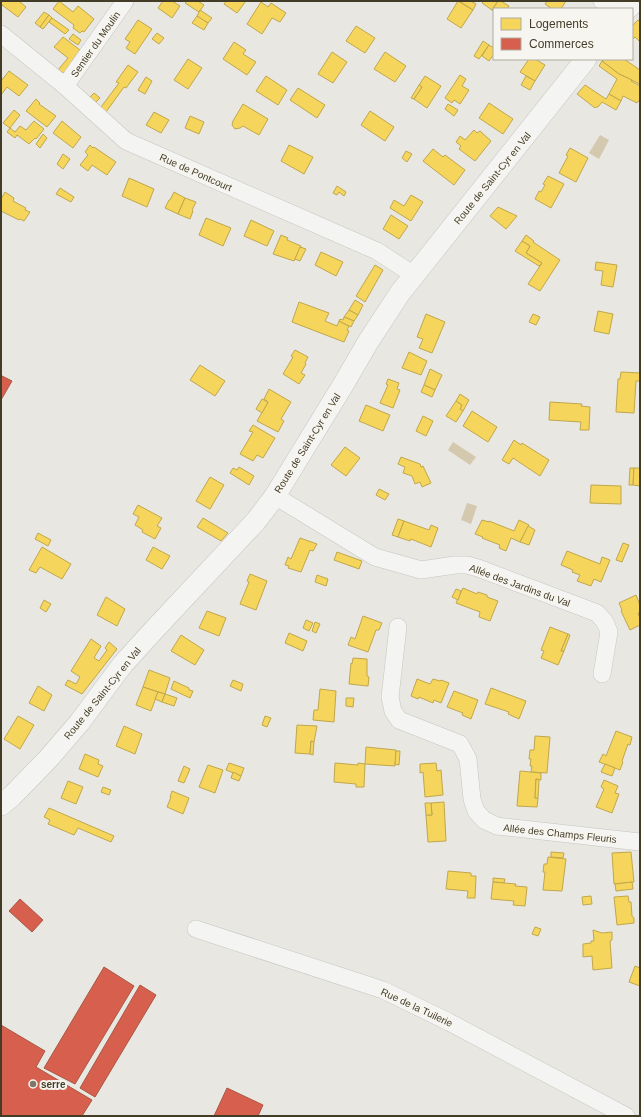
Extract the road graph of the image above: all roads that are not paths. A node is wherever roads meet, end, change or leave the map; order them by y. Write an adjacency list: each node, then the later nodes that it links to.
1 (124, 1): 6 (street, Sentier du Moulin)
2 (602, 1): 3 (street)
3 (612, 8)
4 (1, 34): 6 (street, Rue de Pontcourt)
5 (585, 60): 7 (street, Route de Saint-Cyr en Val)
6 (65, 86): 7 (street, Rue de Pontcourt)
7 (414, 275): 8 (street, Route de Saint-Cyr en Val)
8 (275, 496): 10 (street, Allée des Jardins du Val); 11 (street, Route de Saint-Cyr en Val)
9 (398, 627): 12 (street, Allée des Champs Fleuris)
10 (602, 674)
11 (5, 796)
12 (640, 842)
13 (196, 929): 14 (street, Rue de la Tuilerie)
14 (626, 1116)

